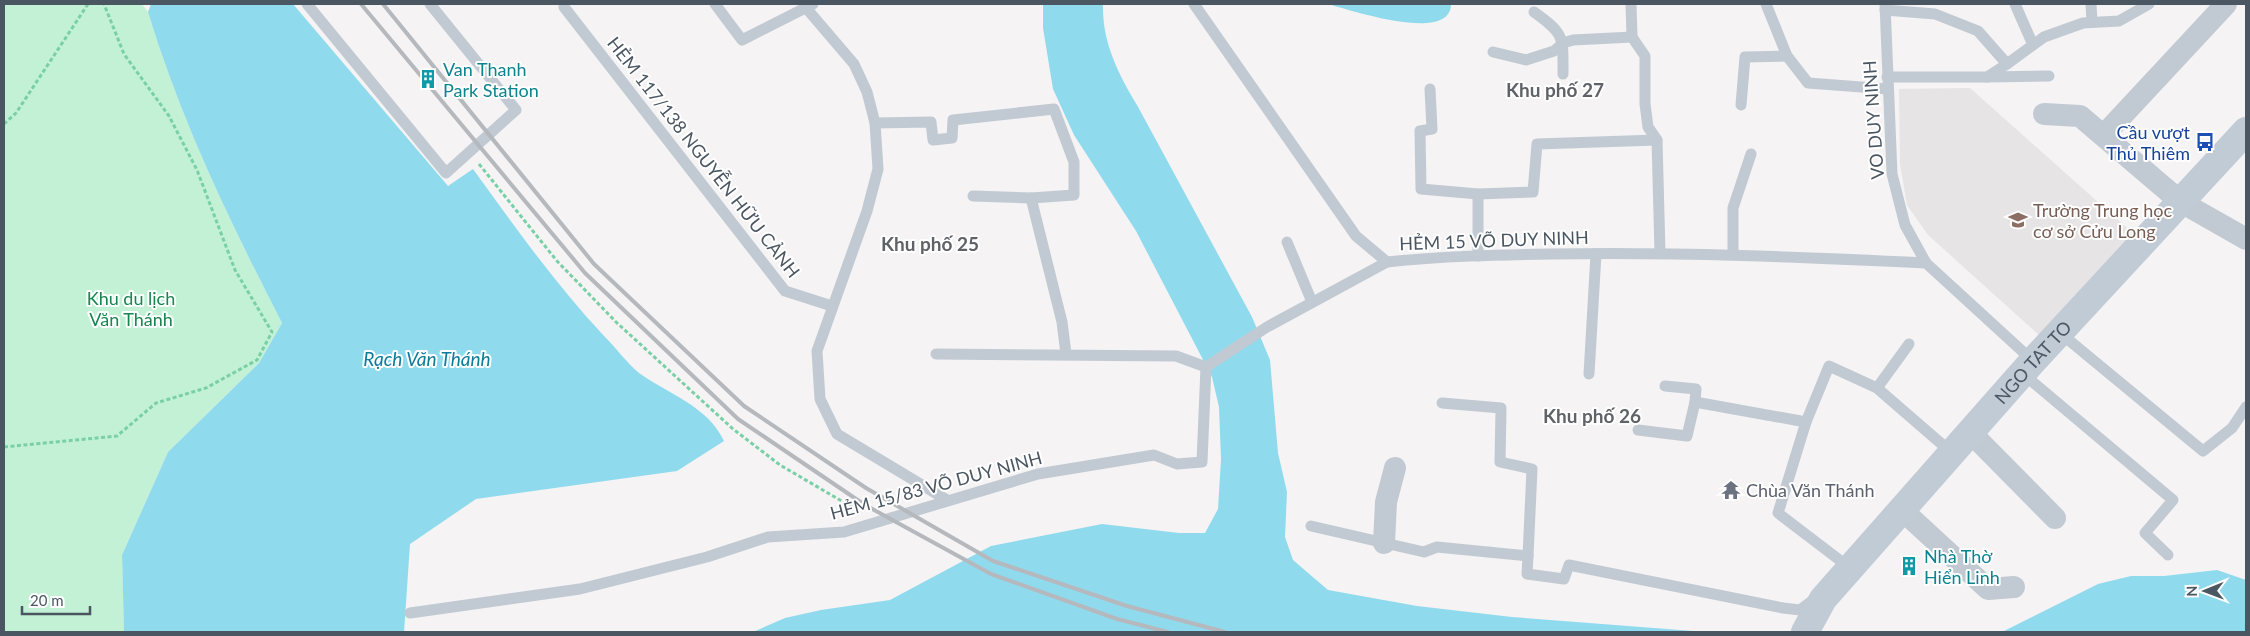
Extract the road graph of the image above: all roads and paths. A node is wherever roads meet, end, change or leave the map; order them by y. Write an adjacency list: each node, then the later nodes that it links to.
1 (88, 4): 33 (path)
2 (104, 4): 68 (path)
3 (307, 4): 37 (lane)
4 (430, 4): 37 (lane)
5 (715, 4): 13 (lane)
6 (1194, 4): 49 (lane, HẺM 15 VÕ DUY NINH)
7 (1631, 4): 18 (lane)
8 (1766, 4): 22 (lane)
9 (2015, 4): 20 (lane)
10 (2091, 4): 17 (lane)
11 (2149, 4): 17 (lane)
12 (2226, 4): 35 (street)
13 (810, 6): 32 (lane)
14 (564, 7): 52 (lane, HẺM 117/138 NGUYỄN HỮU CẢNH)
15 (1885, 7): 23 (lane); 26 (lane, VO DUY NINH)
16 (1534, 12): 19 (lane)
17 (2092, 22): 20 (lane)
18 (1632, 37): 19 (lane); 36 (lane)
19 (1563, 43): 21 (lane); 24 (lane)
20 (2034, 45): 23 (lane)
21 (1493, 52)
22 (1787, 56): 29 (lane); 30 (lane)
23 (2007, 64): 27 (lane)
24 (1563, 74)
25 (2048, 76): 27 (lane)
26 (1887, 77): 27 (lane); 29 (lane, VO DUY NINH)
27 (1987, 77)
28 (1430, 89): 39 (lane)
29 (1888, 89): 50 (lane, VO DUY NINH)
30 (1741, 105)
31 (2044, 114): 35 (street)
32 (875, 123): 41 (lane); 52 (lane)
33 (4, 124)
34 (2246, 130): 42 (street, NGO TAT TO)
35 (2104, 135): 42 (street)
36 (1657, 140): 39 (lane); 45 (lane)
37 (470, 152): 74 (path)
38 (1751, 154): 47 (lane)
39 (1478, 194): 48 (lane)
40 (973, 196): 41 (lane)
41 (1030, 198): 56 (lane)
42 (2180, 202): 43 (street); 53 (street, NGO TAT TO)
43 (2246, 239)
44 (1287, 242): 51 (lane)
45 (1660, 253): 46 (lane, HẺM 15 VÕ DUY NINH); 47 (lane, HẺM 15 VÕ DUY NINH)
46 (1596, 254): 48 (lane, HẺM 15 VÕ DUY NINH); 59 (lane)
47 (1733, 254): 50 (lane, HẺM 15 VÕ DUY NINH)
48 (1478, 256): 49 (lane, HẺM 15 VÕ DUY NINH)
49 (1387, 262): 51 (lane)
50 (1926, 263): 58 (lane, VO DUY NINH)
51 (1312, 302): 57 (lane)
52 (832, 306): 71 (lane)
53 (2059, 332): 58 (street, NGO TAT TO); 64 (lane)
54 (1908, 344): 61 (lane)
55 (936, 354): 56 (lane)
56 (1066, 354): 57 (lane)
57 (1206, 367): 71 (lane, HẺM 15/83 VÕ DUY NINH)
58 (2027, 367): 67 (street, NGO TAT TO); 77 (lane, VO DUY NINH)
59 (1589, 374)
60 (1665, 386): 62 (lane)
61 (1877, 388): 65 (lane); 69 (lane)
62 (1695, 402): 65 (lane); 66 (lane)
63 (1442, 403): 78 (lane)
64 (2246, 407)
65 (1806, 422): 79 (lane)
66 (1638, 430)
67 (1970, 432): 69 (street, NGO TAT TO); 73 (street)
68 (4, 447)
69 (1952, 452): 72 (street, NGO TAT TO)
70 (1396, 468): 76 (street)
71 (947, 500): 74 (lane, HẺM 15/83 VÕ DUY NINH)
72 (1902, 510): 79 (street, NGO TAT TO); 80 (street)
73 (2056, 518)
74 (876, 522): 81 (lane, HẺM 15/83 VÕ DUY NINH)
75 (1311, 526): 76 (lane)
76 (1384, 543): 78 (lane)
77 (2168, 555)
78 (1528, 556): 79 (lane)
79 (1850, 568): 82 (street, NGO TAT TO)
80 (2014, 587)
81 (410, 613)
82 (1806, 632)

